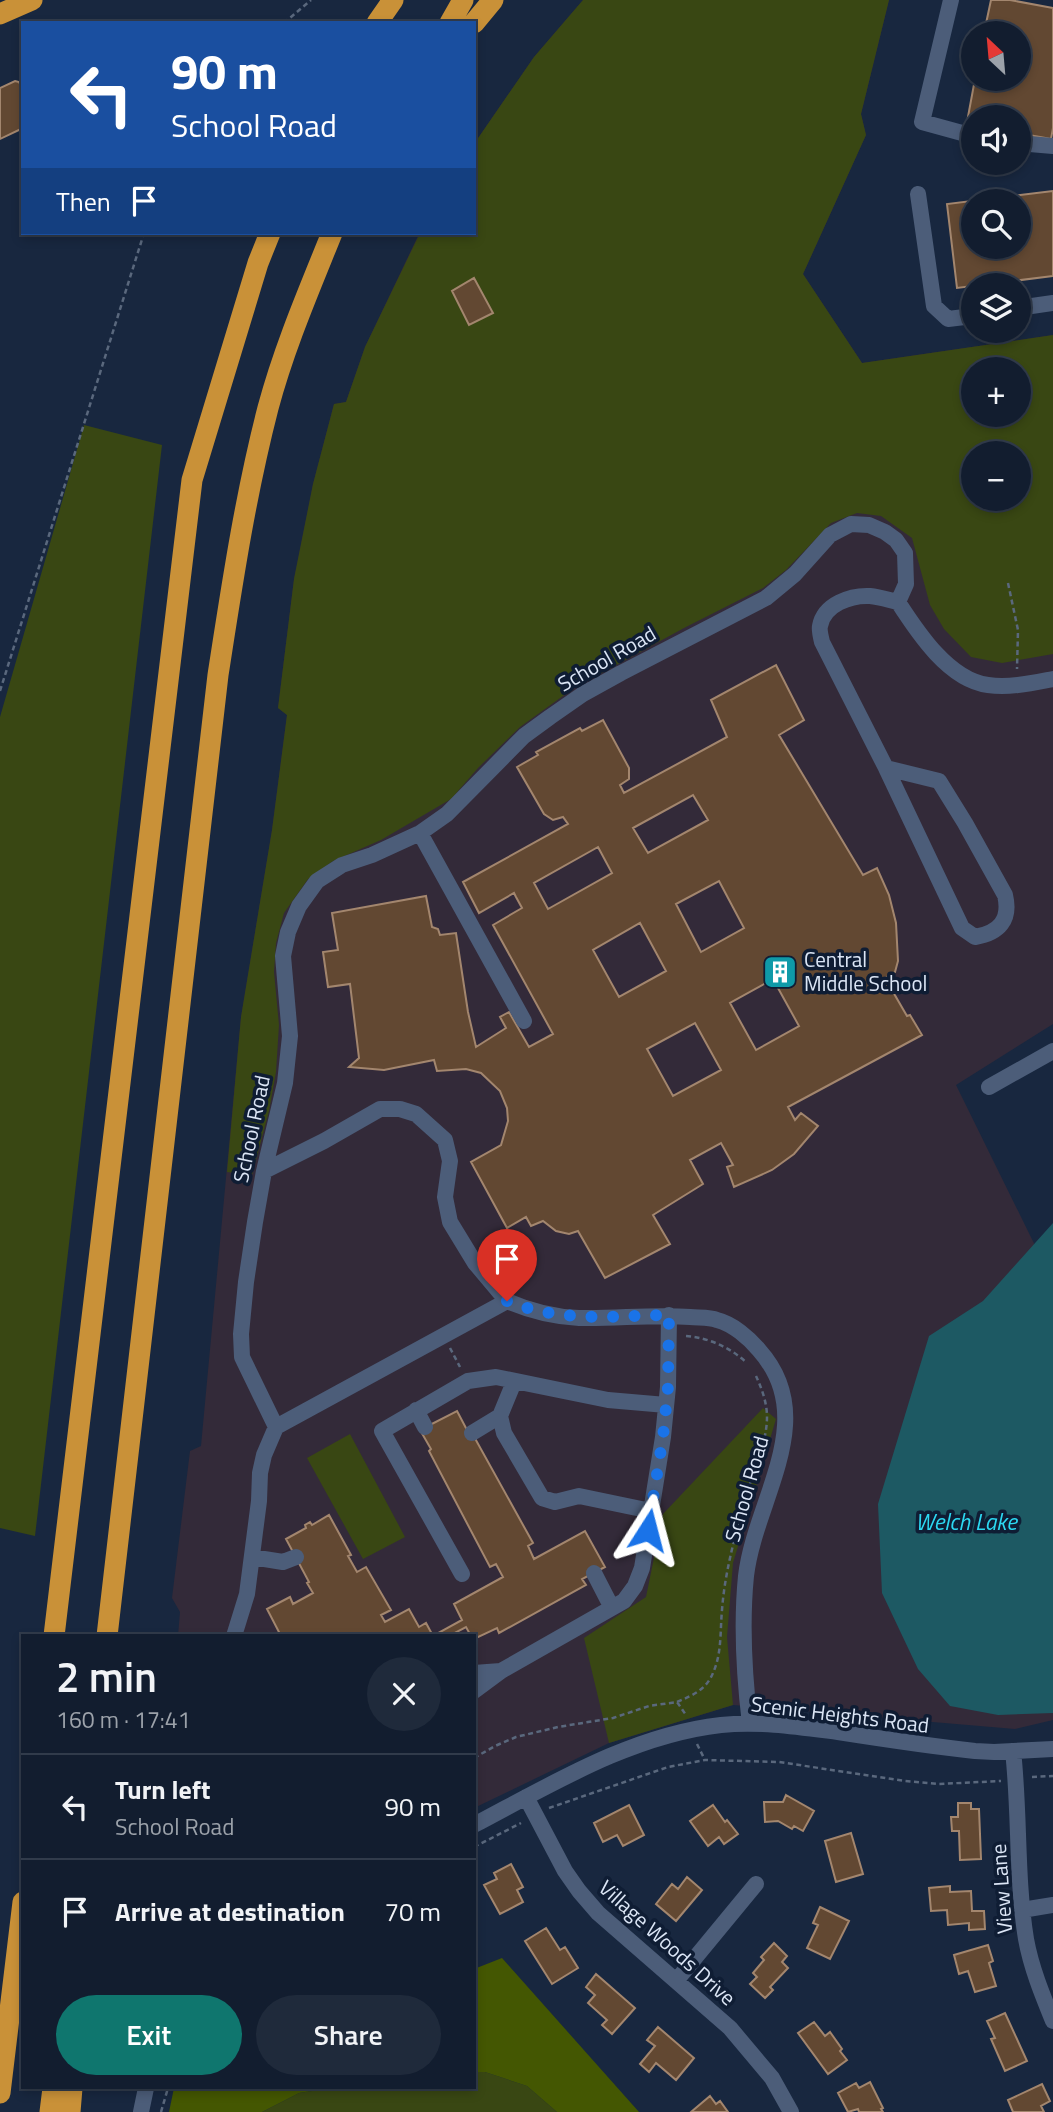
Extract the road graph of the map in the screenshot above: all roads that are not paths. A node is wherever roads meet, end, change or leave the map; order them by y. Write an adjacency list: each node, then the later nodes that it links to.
1 (32, 0): 7 (highway)
2 (376, 0): 8 (highway)
3 (393, 0): 9 (highway)
4 (463, 0): 10 (highway)
5 (493, 0): 11 (highway)
6 (951, 0): 12 (street)
7 (0, 14)
8 (365, 21)
9 (378, 21)
10 (451, 21)
11 (476, 21)
12 (961, 133)
13 (1031, 143): 14 (street)
14 (1053, 146)
15 (918, 194): 20 (street)
16 (269, 235): 44 (highway)
17 (331, 235): 45 (highway)
18 (1053, 303): 19 (street)
19 (1031, 307)
20 (961, 317)
21 (898, 602): 22 (street); 23 (street); 24 (street, School Road)
22 (1053, 679)
23 (886, 768): 23 (street)
24 (420, 833): 25 (street); 28 (street, School Road)
25 (524, 1021)
26 (1053, 1051): 27 (street)
27 (989, 1087)
28 (264, 1171): 29 (street); 35 (street, School Road)
29 (507, 1301): 30 (street, School Road); 35 (street)
30 (669, 1315): 32 (street); 50 (street, School Road)
31 (514, 1382): 32 (street); 33 (street); 34 (street)
32 (666, 1405): 38 (street)
33 (416, 1410): 36 (street); 42 (street)
34 (500, 1416): 37 (street); 38 (street)
35 (276, 1427): 39 (street)
36 (425, 1427)
37 (472, 1433)
38 (651, 1511): 43 (street)
39 (252, 1557): 40 (street); 46 (street)
40 (296, 1557)
41 (594, 1573): 43 (street)
42 (462, 1574)
43 (612, 1608): 47 (street)
44 (54, 1634)
45 (107, 1634)
46 (235, 1634)
47 (500, 1671): 48 (street); 49 (street)
48 (476, 1673)
49 (476, 1690)
50 (750, 1724): 52 (street, Scenic Heights Road); 53 (street, Scenic Heights Road)
51 (1053, 1749): 52 (street, Scenic Heights Road)
52 (1013, 1751): 57 (street, View Lane)
53 (526, 1797): 54 (street, Scenic Heights Road); 59 (street, Village Woods Drive)
54 (476, 1824)
55 (756, 1884): 59 (street)
56 (1053, 1905): 57 (street)
57 (1022, 1910): 60 (street, View Lane)
58 (21, 1919): 64 (highway)
59 (676, 1981): 68 (street, Village Woods Drive)
60 (1053, 2021)
61 (53, 2089): 65 (highway)
62 (72, 2089): 66 (highway)
63 (146, 2089): 67 (street)
64 (0, 2093)
65 (50, 2112)
66 (70, 2112)
67 (141, 2112)
68 (792, 2112)

